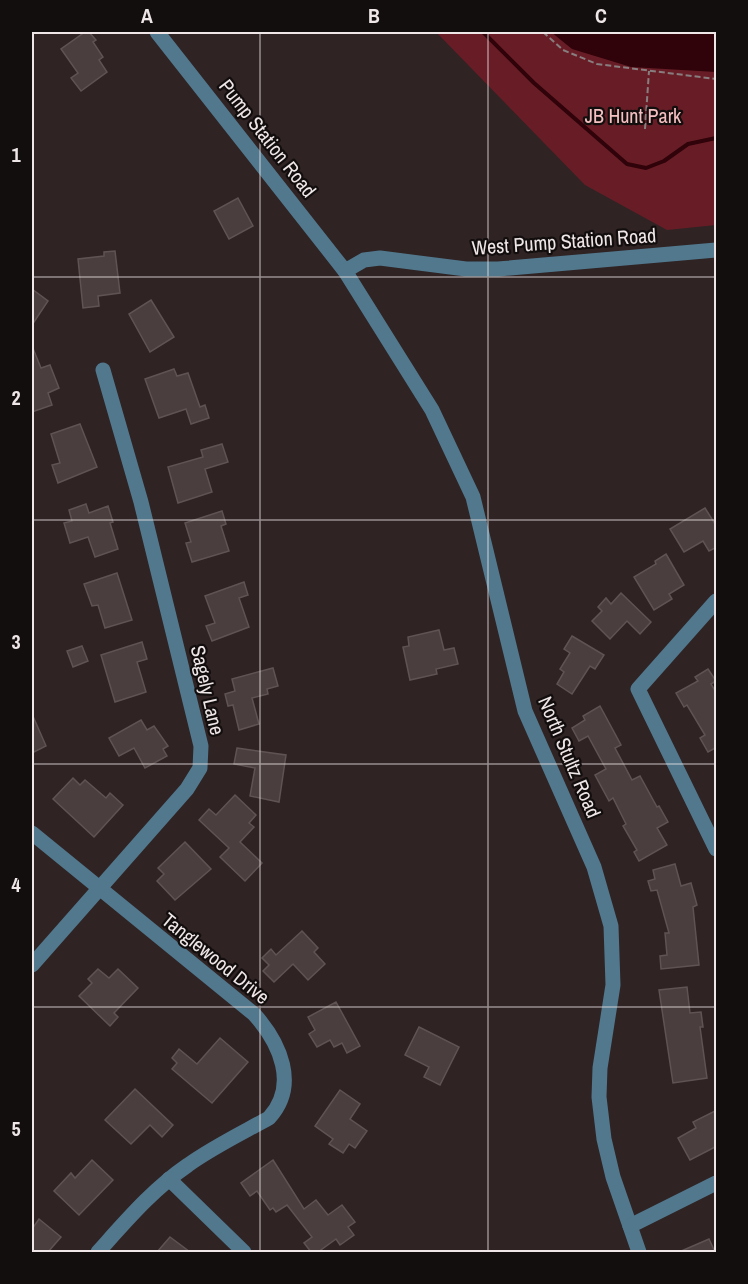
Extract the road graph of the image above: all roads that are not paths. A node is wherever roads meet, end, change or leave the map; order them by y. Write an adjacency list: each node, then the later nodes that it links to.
1 (157, 32): 3 (street, Pump Station Road)
2 (717, 250): 3 (street, West Pump Station Road)
3 (345, 271): 12 (street, North Stultz Road)
4 (103, 370): 8 (street, Sagely Lane)
5 (717, 601): 7 (street)
6 (32, 833): 8 (street, Tanglewood Drive)
7 (717, 849)
8 (99, 890): 9 (street, Sagely Lane); 10 (street, Tanglewood Drive)
9 (32, 965)
10 (169, 1179): 13 (street, Tanglewood Drive); 14 (street)
11 (717, 1183): 12 (street)
12 (630, 1226): 15 (street, North Stultz Road)
13 (98, 1252)
14 (244, 1252)
15 (639, 1252)

